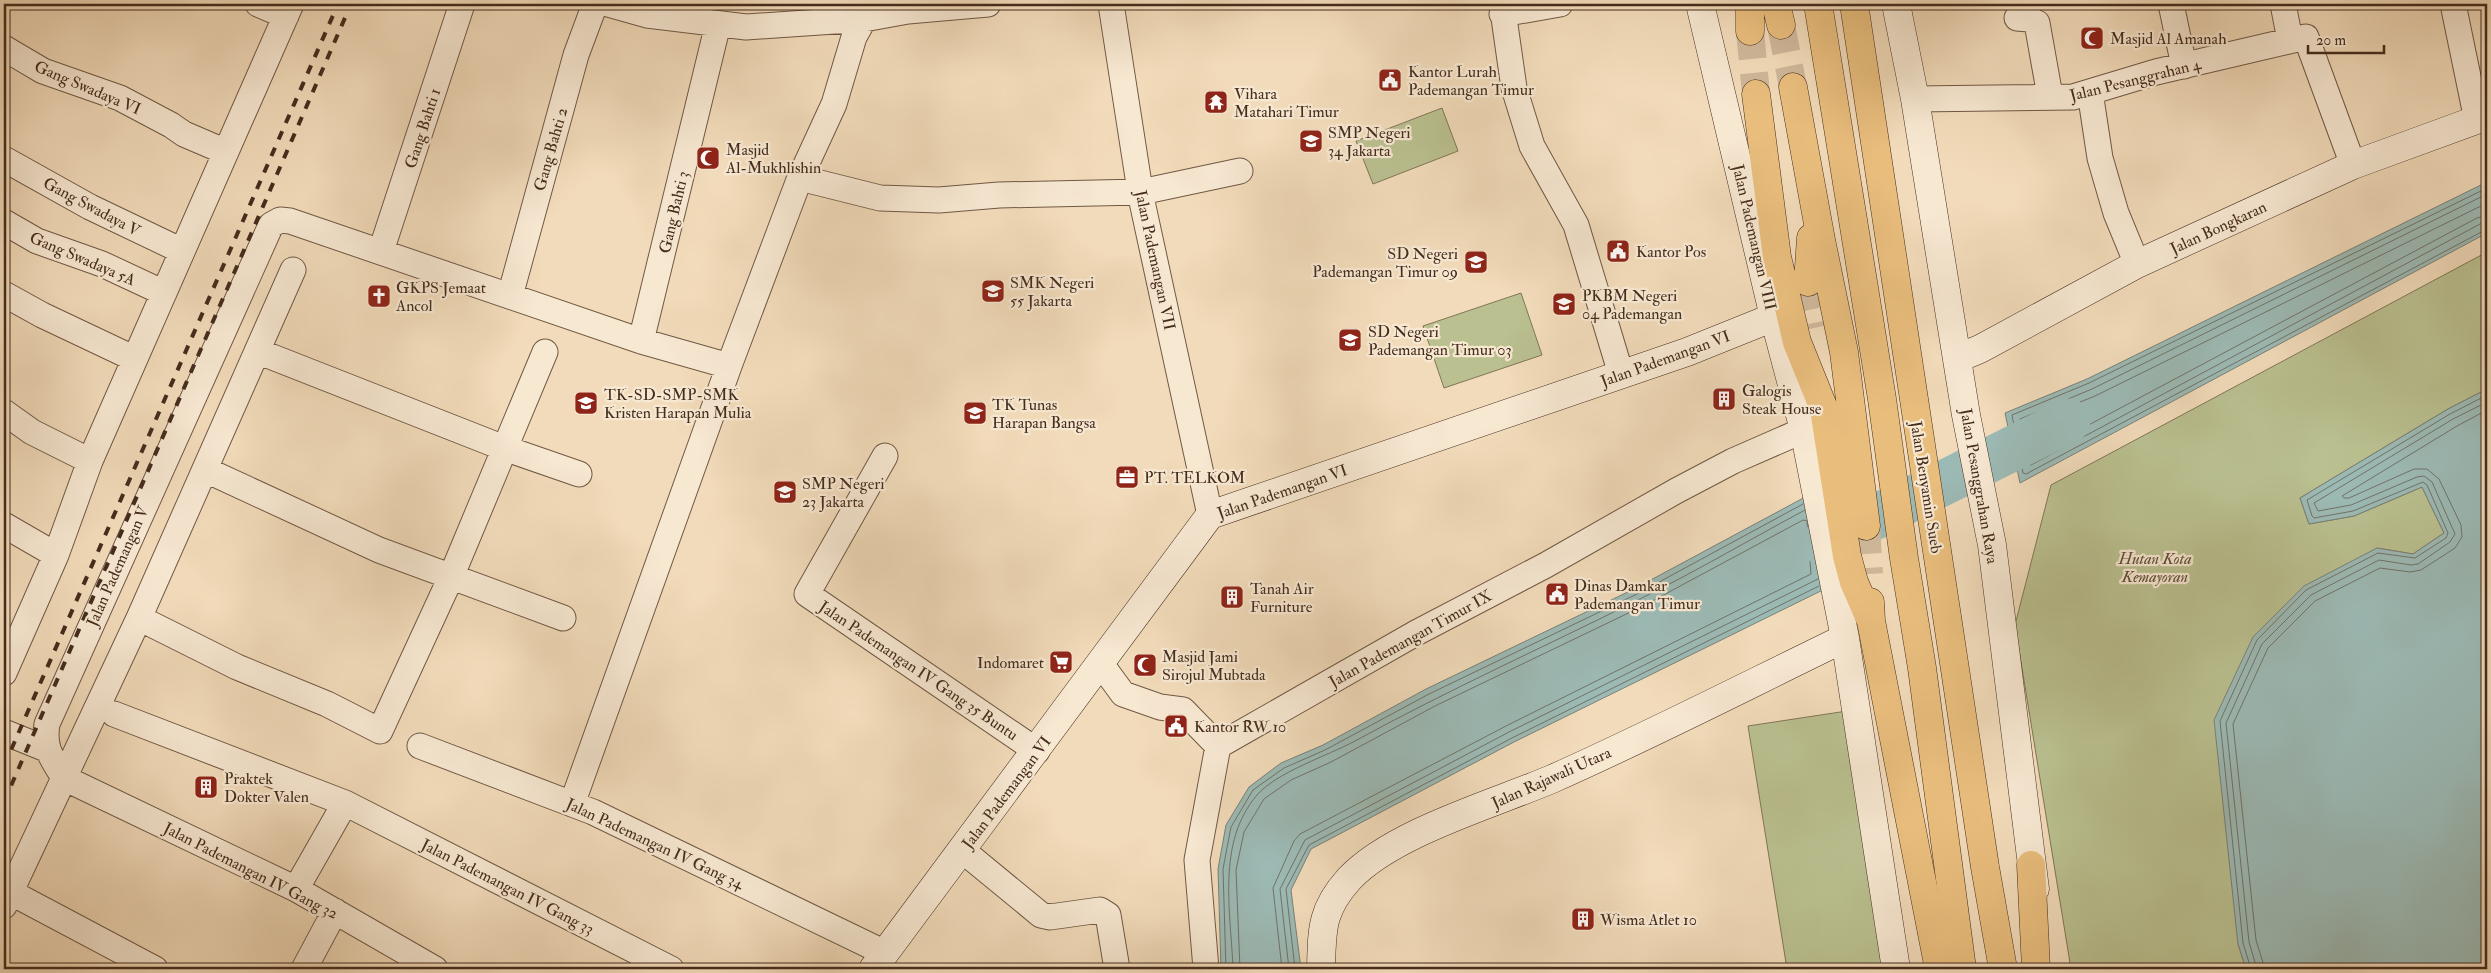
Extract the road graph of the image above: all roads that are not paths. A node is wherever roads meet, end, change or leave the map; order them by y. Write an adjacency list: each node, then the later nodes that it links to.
1 (258, 4): 17 (street)
2 (462, 4): 40 (street, Gang Bahti 1)
3 (595, 4): 46 (street, Gang Bahti 2)
4 (608, 4): 19 (street)
5 (1111, 4): 36 (street, Jalan Pademangan VII)
6 (1560, 4): 16 (street)
7 (1700, 4): 47 (street, Jalan Pademangan VIII)
8 (1750, 4): 21 (main road)
9 (1818, 4): 99 (main road, Jalan Benyamin Sueb)
10 (1854, 4): 100 (main road, Jalan Benyamin Sueb)
11 (1896, 4): 29 (street, Jalan Pesanggrahan Raya)
12 (2171, 4): 24 (street)
13 (2283, 4): 22 (street)
14 (2453, 4): 30 (street)
15 (980, 5): 20 (street)
16 (1502, 9): 55 (street)
17 (288, 10): 31 (street)
18 (2018, 18): 28 (street)
19 (718, 24): 20 (street); 49 (street, Gang Bahti 3)
20 (860, 26): 35 (street)
21 (1750, 31)
22 (2290, 40): 24 (street, Jalan Pesanggrahan 4); 33 (street, Jalan Pesanggrahan 4)
23 (4, 48): 31 (street, Gang Swadaya VI)
24 (2184, 66): 26 (street, Jalan Pesanggrahan 4)
25 (1793, 87): 37 (main road)
26 (2090, 92): 28 (street, Jalan Pesanggrahan 4); 41 (street)
27 (1756, 94): 56 (main road)
28 (2050, 96): 29 (street, Jalan Pesanggrahan 4)
29 (1915, 99): 53 (street, Jalan Pesanggrahan Raya)
30 (2482, 118): 33 (street, Jalan Bongkaran)
31 (226, 152): 39 (street)
32 (4, 159): 39 (street, Gang Swadaya V)
33 (2353, 165): 41 (street, Jalan Bongkaran)
34 (1240, 171): 36 (street)
35 (799, 180): 36 (street); 54 (street)
36 (1141, 192): 64 (street, Jalan Pademangan VII)
37 (1814, 204): 43 (main road); 66 (main road)
38 (4, 222): 44 (street, Gang Swadaya 5A)
39 (182, 251): 44 (street)
40 (382, 251): 46 (street); 79 (street, Jalan Pademangan V)
41 (2137, 264): 53 (street, Jalan Bongkaran)
42 (293, 270): 50 (street)
43 (1808, 282)
44 (164, 293): 52 (street)
45 (4, 294): 52 (street)
46 (510, 296): 49 (street)
47 (1774, 317): 55 (street, Jalan Pademangan VI); 58 (street, Jalan Pademangan VIII)
48 (1814, 328): 56 (main road)
49 (641, 342): 54 (street)
50 (257, 351): 59 (street); 62 (street)
51 (545, 352): 59 (street)
52 (135, 358): 61 (street)
53 (1958, 358): 85 (street, Jalan Pesanggrahan Raya)
54 (722, 364): 83 (street)
55 (1621, 374): 64 (street, Jalan Pademangan VI)
56 (1824, 409): 98 (main road)
57 (4, 412): 61 (street)
58 (1804, 430): 71 (street, Jalan Pademangan VIII); 78 (street, Jalan Pademangan Timur IX)
59 (504, 448): 63 (street); 68 (street)
60 (885, 456): 80 (street, Jalan Pademangan IV Gang 35 Buntu)
61 (90, 461): 67 (street)
62 (206, 470): 68 (street); 69 (street)
63 (579, 474)
64 (1210, 515): 73 (street, Jalan Pademangan VI)
65 (4, 525): 67 (street)
66 (1866, 526)
67 (56, 555): 72 (street)
68 (450, 577): 69 (street); 70 (street)
69 (139, 618): 81 (street)
70 (563, 618)
71 (1844, 632): 96 (street, Jalan Rajawali Utara); 97 (street)
72 (11, 641): 74 (street)
73 (1101, 664): 78 (street); 80 (street, Jalan Pademangan VI)
74 (4, 673)
75 (114, 714): 82 (street, Jalan Pademangan IV Gang 33)
76 (4, 732): 79 (street)
77 (420, 746): 83 (street, Jalan Pademangan IV Gang 34)
78 (1218, 746): 95 (street)
79 (46, 749): 81 (street)
80 (1037, 750): 84 (street, Jalan Pademangan VI)
81 (64, 778): 86 (street, Jalan Pademangan IV Gang 32); 87 (street)
82 (346, 803): 86 (street); 93 (street, Jalan Pademangan IV Gang 33)
83 (572, 804): 89 (street, Jalan Pademangan IV Gang 34)
84 (962, 850): 89 (street, Jalan Pademangan VI); 94 (street)
85 (2031, 865): 101 (main road); 102 (street, Jalan Pesanggrahan Raya)
86 (296, 889): 88 (street, Jalan Pademangan IV Gang 32)
87 (7, 899): 90 (street)
88 (334, 911): 91 (street); 92 (street, Jalan Pademangan IV Gang 32)
89 (879, 961)
90 (155, 969)
91 (304, 969)
92 (435, 969)
93 (671, 969)
94 (1117, 969)
95 (1206, 969)
96 (1321, 969)
97 (1896, 969)
98 (1939, 969)
99 (1962, 969)
100 (2003, 969)
101 (2036, 969)
102 (2050, 969)

